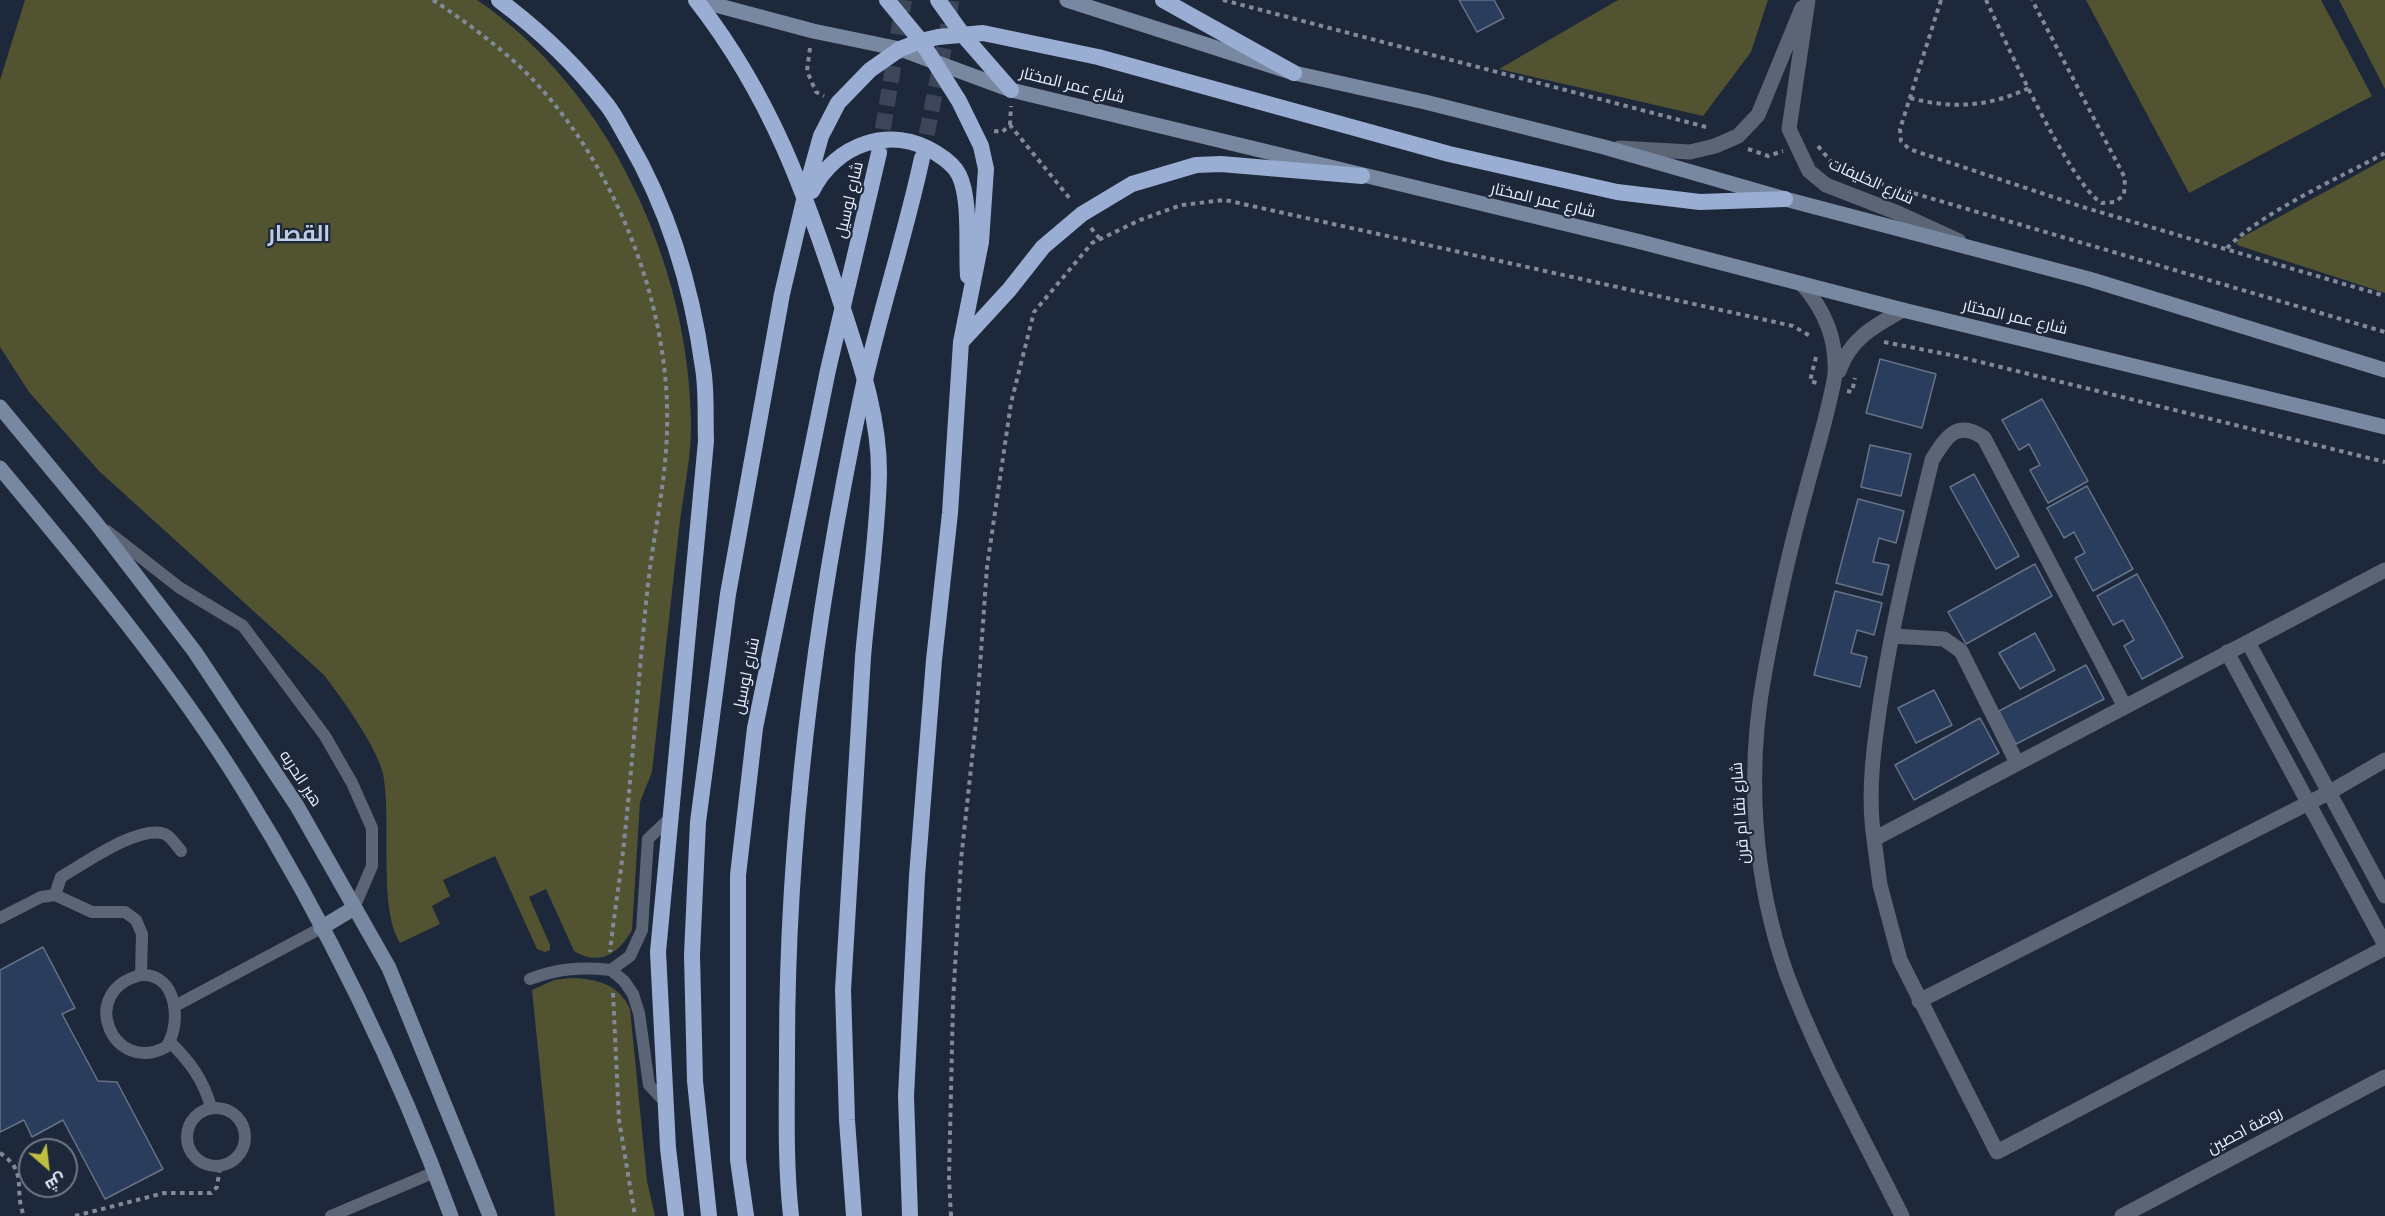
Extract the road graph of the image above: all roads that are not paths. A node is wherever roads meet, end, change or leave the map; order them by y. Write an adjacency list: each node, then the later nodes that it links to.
1 (499, 0): 40 (highway)
2 (696, 0): 10 (main road, شارع عمر المختار); 66 (highway, bridge)
3 (887, 0): 9 (highway)
4 (938, 0): 8 (highway)
5 (1067, 0): 12 (main road)
6 (1163, 0): 12 (highway)
7 (1807, 0): 14 (street, شارع الخليفات); 20 (street, شارع الخليفات)
8 (963, 35): 9 (highway); 13 (highway); 18 (highway)
9 (921, 41): 10 (highway); 11 (highway)
10 (900, 50): 11 (main road, شارع عمر المختار); 19 (highway)
11 (932, 59): 13 (main road, شارع عمر المختار); 22 (highway)
12 (1294, 73): 14 (main road)
13 (1011, 90): 17 (main road, شارع عمر المختار)
14 (1604, 147): 18 (main road)
15 (879, 153): 64 (highway, شارع لوسيل)
16 (922, 158): 65 (highway)
17 (1362, 176): 21 (main road, شارع عمر المختار); 24 (highway)
18 (1785, 199): 20 (main road)
19 (800, 214): 22 (highway); 63 (highway)
20 (1983, 252): 25 (main road)
21 (1802, 284): 23 (main road, شارع عمر المختار); 26 (street, شارع نقا ام قرن)
22 (969, 295): 24 (highway)
23 (1904, 310): 26 (street, شارع نقا ام قرن); 28 (main road, شارع عمر المختار)
24 (961, 342): 67 (highway)
25 (2385, 370)
26 (1833, 388): 68 (street, شارع نقا ام قرن)
27 (0, 407): 30 (main road, هير الحربه)
28 (2385, 427)
29 (0, 468): 47 (main road)
30 (96, 523): 45 (main road, هير الحربه); 45 (lane)
31 (2385, 570): 33 (street)
32 (1892, 636): 35 (street); 37 (street); 41 (street)
33 (2248, 642): 34 (street); 38 (street)
34 (2227, 652): 35 (street); 39 (street)
35 (2124, 705): 37 (street)
36 (2385, 760): 38 (street)
37 (2018, 763): 41 (street)
38 (2330, 792): 39 (street); 44 (street)
39 (2310, 802): 48 (street); 52 (street)
40 (669, 819): 49 (lane); 56 (highway)
41 (1874, 839): 52 (street)
42 (181, 851): 43 (lane)
43 (55, 895): 46 (lane); 50 (lane)
44 (2385, 896)
45 (354, 908): 47 (main road); 61 (main road, هير الحربه)
46 (0, 918)
47 (321, 928): 53 (lane); 58 (main road)
48 (2385, 947): 52 (street)
49 (611, 970): 51 (lane); 56 (lane)
50 (141, 975): 53 (lane); 54 (lane)
51 (530, 978)
52 (1919, 1002)
53 (175, 1006): 54 (lane)
54 (170, 1042): 57 (lane)
55 (2385, 1077): 69 (street, روضة احصين)
56 (665, 1102): 62 (highway)
57 (211, 1107): 57 (lane)
58 (435, 1172): 59 (lane); 60 (main road)
59 (331, 1216)
60 (452, 1216)
61 (490, 1216)
62 (676, 1216)
63 (709, 1216)
64 (746, 1216)
65 (791, 1216)
66 (854, 1216)
67 (910, 1216)
68 (1902, 1216)
69 (2122, 1216)

